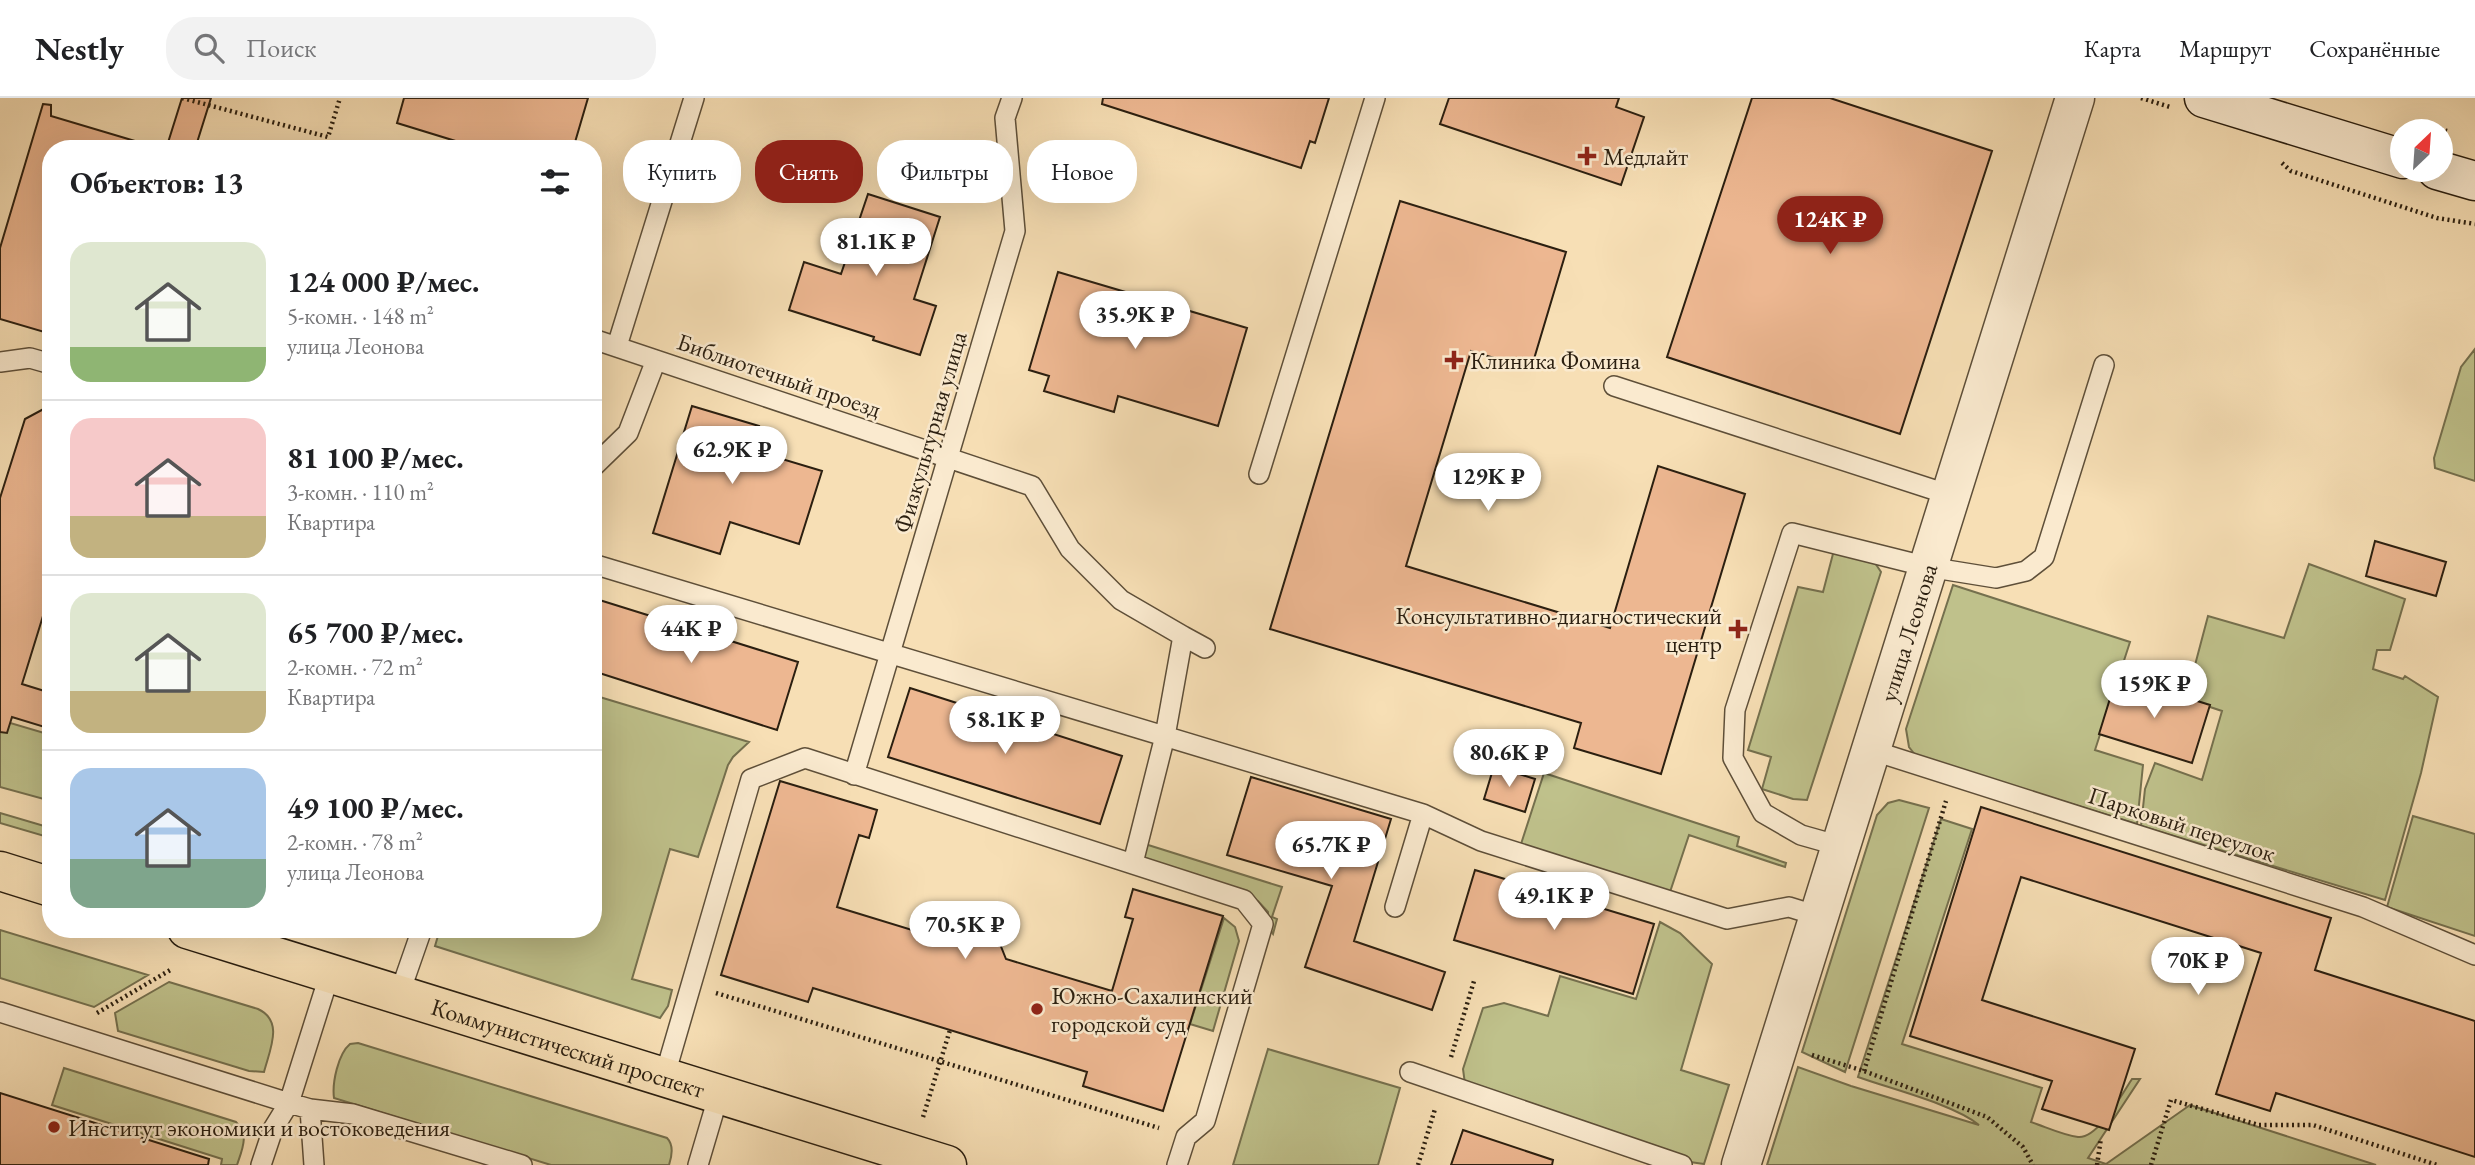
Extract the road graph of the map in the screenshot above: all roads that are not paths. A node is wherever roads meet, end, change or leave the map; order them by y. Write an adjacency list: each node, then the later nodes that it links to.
1 (694, 98): 10 (lane)
2 (1012, 98): 17 (lane, Физкультурная улица)
3 (1375, 98): 18 (lane)
4 (2075, 98): 19 (street, улица Леонова)
5 (2204, 98): 6 (street)
6 (2390, 155)
7 (2454, 175): 8 (street)
8 (2475, 181)
9 (602, 342): 10 (lane, Библиотечный проезд)
10 (617, 346): 11 (lane, Библиотечный проезд)
11 (656, 360): 16 (lane); 17 (lane, Библиотечный проезд)
12 (42, 361): 13 (lane)
13 (0, 362)
14 (2104, 365): 21 (lane)
15 (1614, 386): 19 (lane)
16 (602, 458)
17 (948, 458): 22 (lane, Библиотечный проезд); 24 (lane, Физкультурная улица)
18 (1259, 474)
19 (1951, 495): 21 (street, улица Леонова)
20 (602, 567): 24 (lane)
21 (1928, 568): 26 (street, улица Леонова); 29 (lane)
22 (1183, 636): 23 (lane, Библиотечный проезд); 25 (lane)
23 (1205, 648)
24 (890, 653): 25 (lane); 27 (lane, Физкультурная улица)
25 (1165, 736): 28 (lane); 30 (lane)
26 (1871, 750): 29 (street, улица Леонова); 37 (lane, Парковый переулок)
27 (854, 775): 30 (lane); 42 (lane)
28 (1423, 814): 33 (lane); 34 (lane)
29 (1840, 846): 34 (street, улица Леонова)
30 (1133, 863): 51 (lane)
31 (0, 871): 32 (main road)
32 (42, 884)
33 (1395, 907)
34 (1818, 916): 53 (street, улица Леонова)
35 (216, 938): 38 (main road, Коммунистический проспект)
36 (419, 938): 39 (lane)
37 (2475, 955)
38 (330, 973): 39 (main road, Коммунистический проспект); 44 (lane)
39 (399, 995): 42 (main road, Коммунистический проспект)
40 (0, 1012): 44 (lane)
41 (1410, 1072): 52 (lane)
42 (664, 1077): 43 (main road, Коммунистический проспект)
43 (719, 1094): 49 (lane); 50 (main road, Коммунистический проспект)
44 (289, 1103): 45 (lane); 46 (lane)
45 (310, 1109): 47 (lane); 48 (lane)
46 (261, 1165)
47 (314, 1165)
48 (522, 1165)
49 (698, 1165)
50 (947, 1165)
51 (1177, 1165)
52 (1682, 1165)
53 (1741, 1165)

